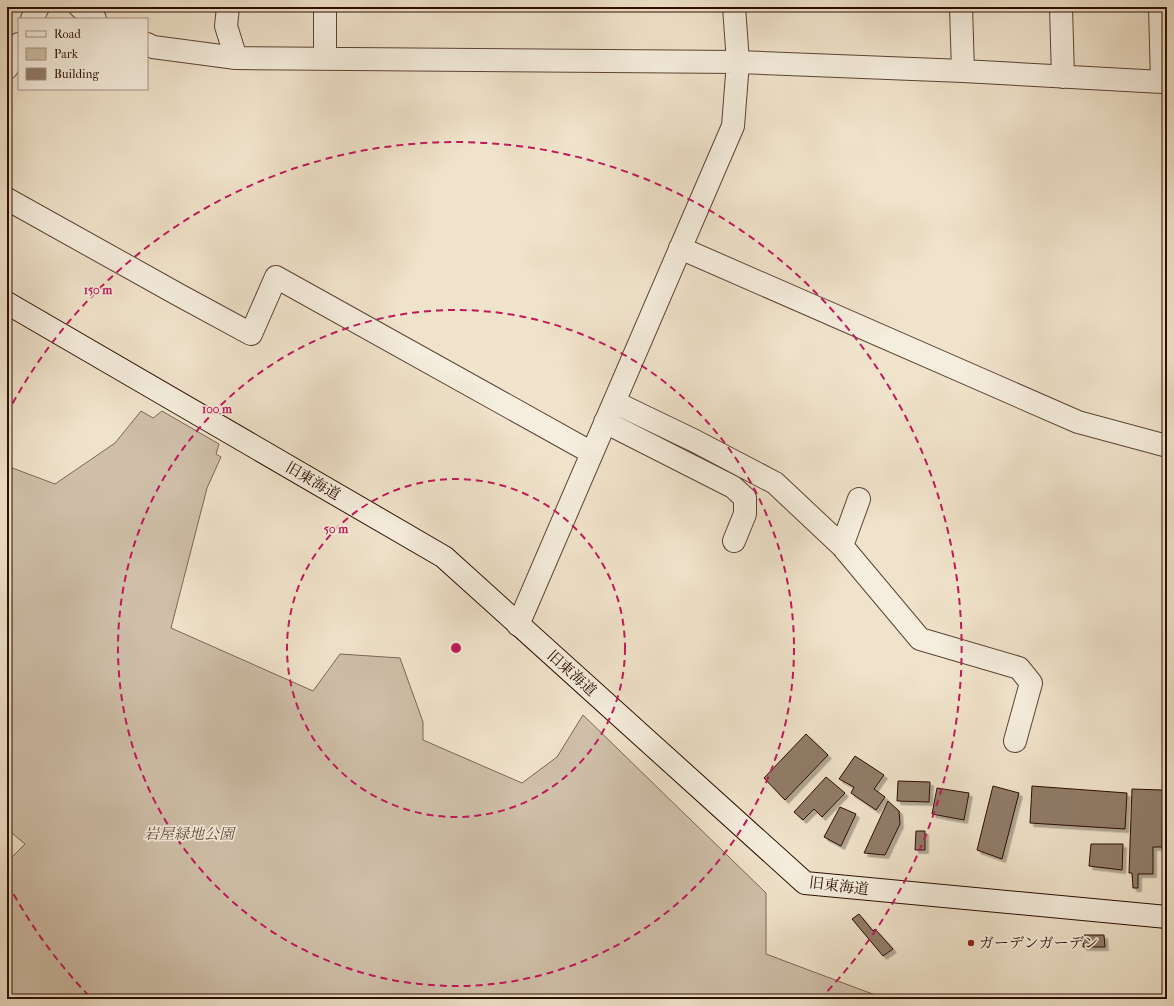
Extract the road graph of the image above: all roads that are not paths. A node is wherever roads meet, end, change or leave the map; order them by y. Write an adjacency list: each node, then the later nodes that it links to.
1 (38, 7): 9 (street)
2 (80, 7): 10 (street)
3 (228, 7): 13 (street)
4 (325, 7): 14 (street)
5 (734, 7): 15 (street)
6 (961, 7): 17 (street)
7 (1060, 7): 18 (street)
8 (1160, 7): 18 (street)
9 (32, 18)
10 (94, 18)
11 (148, 44): 13 (street)
12 (18, 46): 16 (street)
13 (236, 58): 14 (street)
14 (325, 58): 15 (street)
15 (738, 62): 17 (street); 20 (street)
16 (7, 68)
17 (964, 71): 18 (street)
18 (1063, 77)
19 (7, 199): 24 (street)
20 (680, 248): 22 (street); 23 (street)
21 (7, 303): 28 (street, 旧東海道)
22 (610, 412): 24 (street); 26 (street); 27 (street)
23 (1167, 446)
24 (592, 453): 28 (street)
25 (859, 499): 27 (street)
26 (734, 541)
27 (842, 546): 29 (street)
28 (518, 625): 30 (street, 旧東海道)
29 (1015, 741)
30 (1167, 917)

